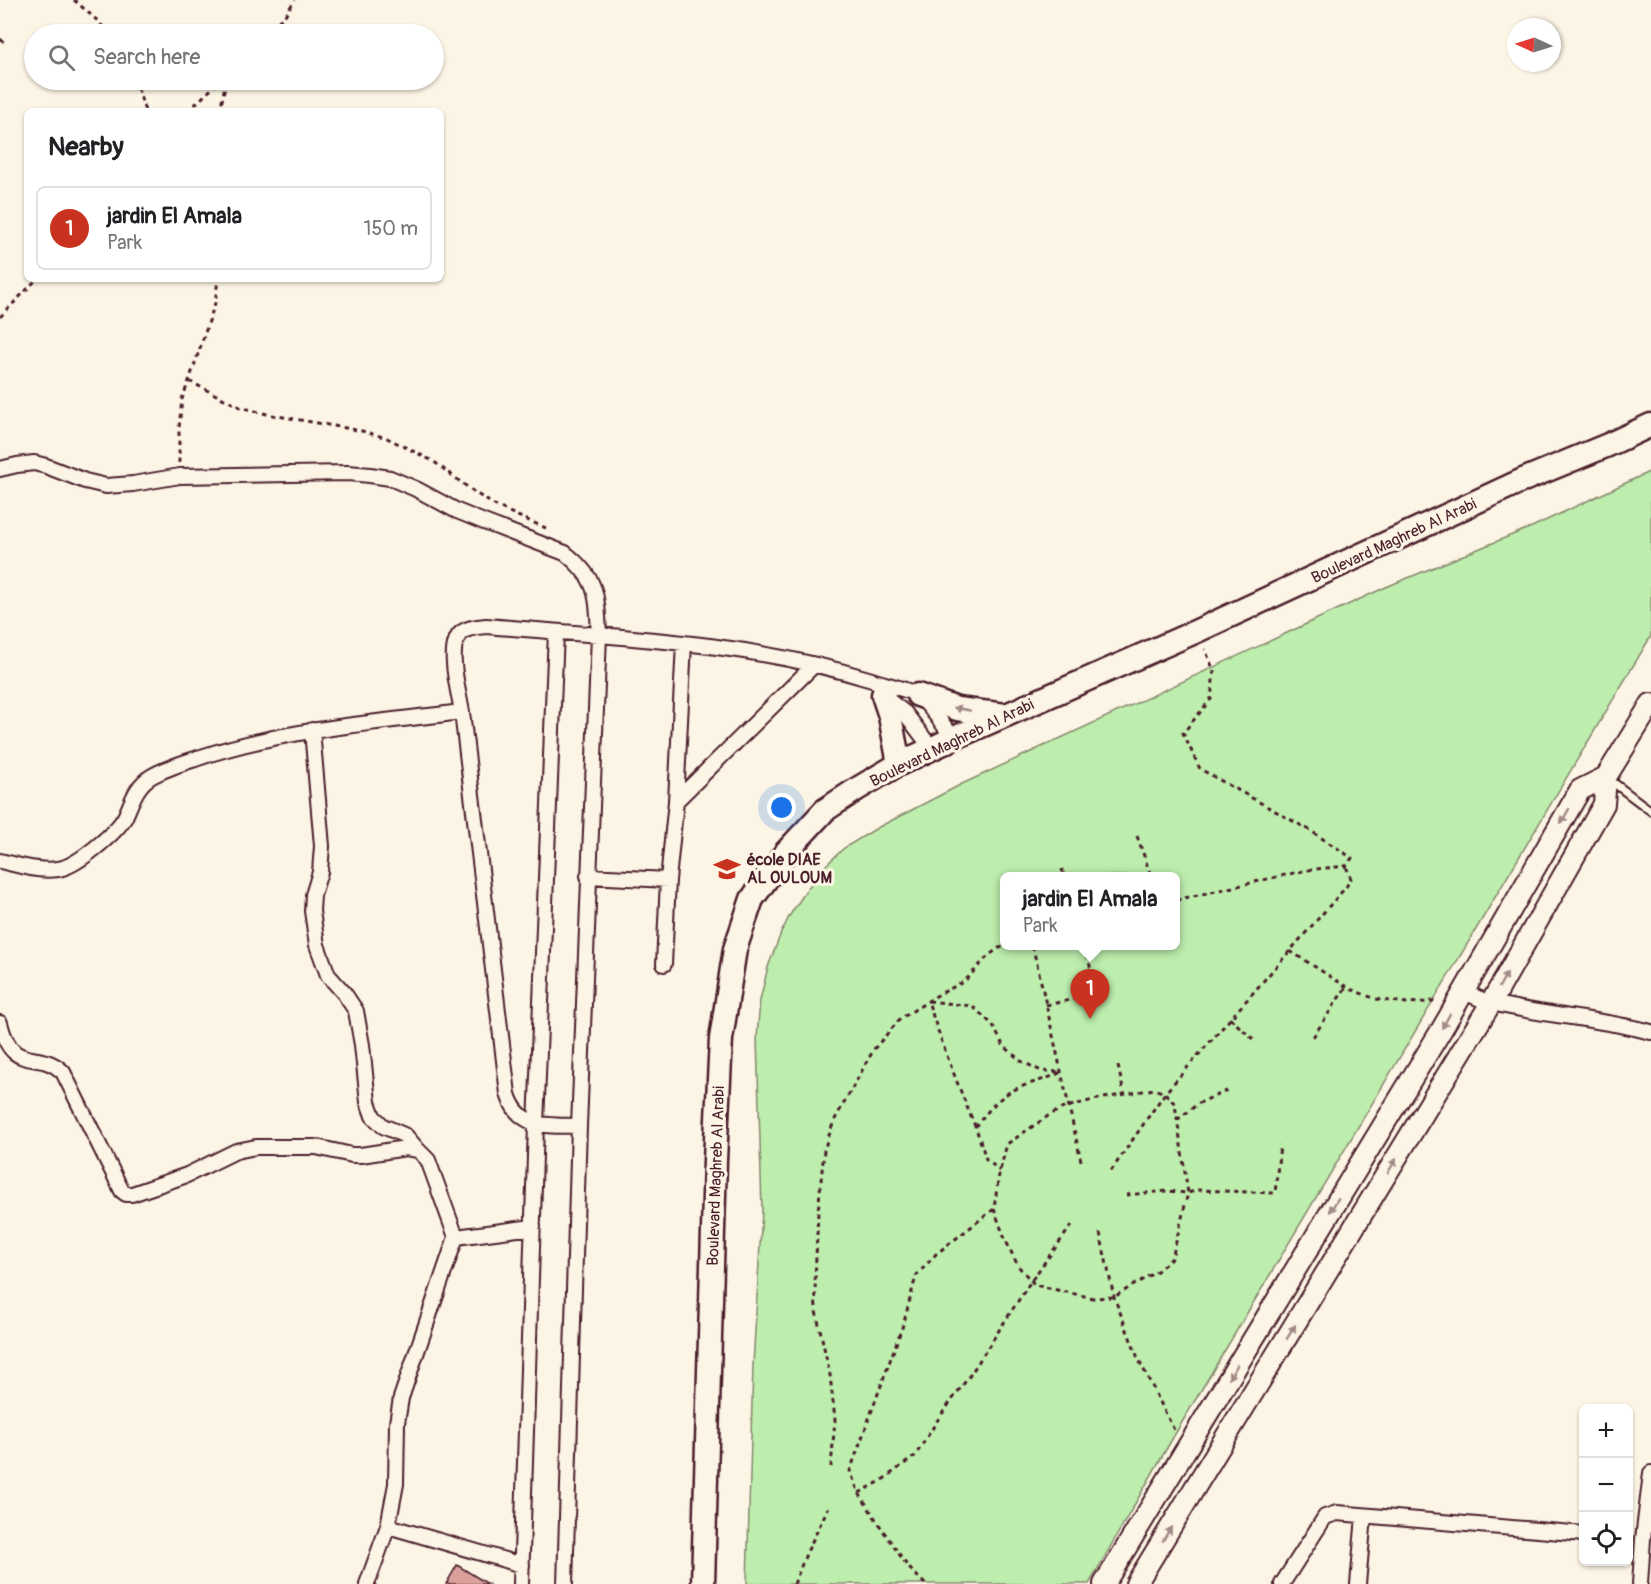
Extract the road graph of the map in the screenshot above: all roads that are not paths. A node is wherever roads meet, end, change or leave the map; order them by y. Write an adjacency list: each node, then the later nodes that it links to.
1 (1651, 425): 12 (main road, Boulevard Maghreb Al Arabi)
2 (0, 469): 4 (street)
3 (556, 632): 4 (street); 11 (street); 28 (street)
4 (598, 634): 5 (street); 21 (street)
5 (684, 643): 6 (street); 18 (street)
6 (814, 665): 7 (street); 18 (street)
7 (854, 675): 8 (street); 9 (street)
8 (883, 695): 15 (street); 16 (main road)
9 (918, 695): 12 (main road, one-way to 9); 14 (street)
10 (1651, 704): 17 (street)
11 (462, 712): 13 (street); 28 (street)
12 (1007, 715): 14 (main road, Boulevard Maghreb Al Arabi)
13 (312, 730): 20 (street); 30 (street)
14 (954, 738): 15 (main road, Boulevard Maghreb Al Arabi)
15 (932, 749): 16 (main road, Boulevard Maghreb Al Arabi)
16 (899, 764): 45 (main road, Boulevard Maghreb Al Arabi)
17 (1606, 777): 19 (lane); 24 (street, one-way to 24); 25 (street, one-way to 17)
18 (676, 801): 22 (street)
19 (1651, 812)
20 (0, 861)
21 (588, 876): 22 (street); 29 (street)
22 (668, 880): 23 (street)
23 (664, 964)
24 (1462, 992): 25 (street); 31 (street, one-way to 31)
25 (1491, 1003): 27 (street); 32 (street, one-way to 25)
26 (0, 1023): 30 (street)
27 (1651, 1032)
28 (536, 1125): 29 (street); 33 (street)
29 (579, 1126): 44 (street)
30 (418, 1150): 34 (street)
31 (1352, 1176): 32 (street); 46 (street, one-way to 46)
32 (1377, 1192): 47 (street, one-way to 32)
33 (532, 1227): 34 (street); 41 (street)
34 (456, 1237): 37 (street)
35 (1651, 1473): 40 (street)
36 (1364, 1516): 38 (street); 48 (street); 49 (street)
37 (388, 1526): 41 (street); 42 (street)
38 (1579, 1534)
39 (1633, 1538): 40 (street)
40 (1643, 1539): 50 (street)
41 (522, 1565): 43 (street)
42 (367, 1584)
43 (521, 1584)
44 (565, 1584)
45 (703, 1584)
46 (1104, 1584)
47 (1136, 1584)
48 (1282, 1584)
49 (1358, 1584)
50 (1641, 1584)

